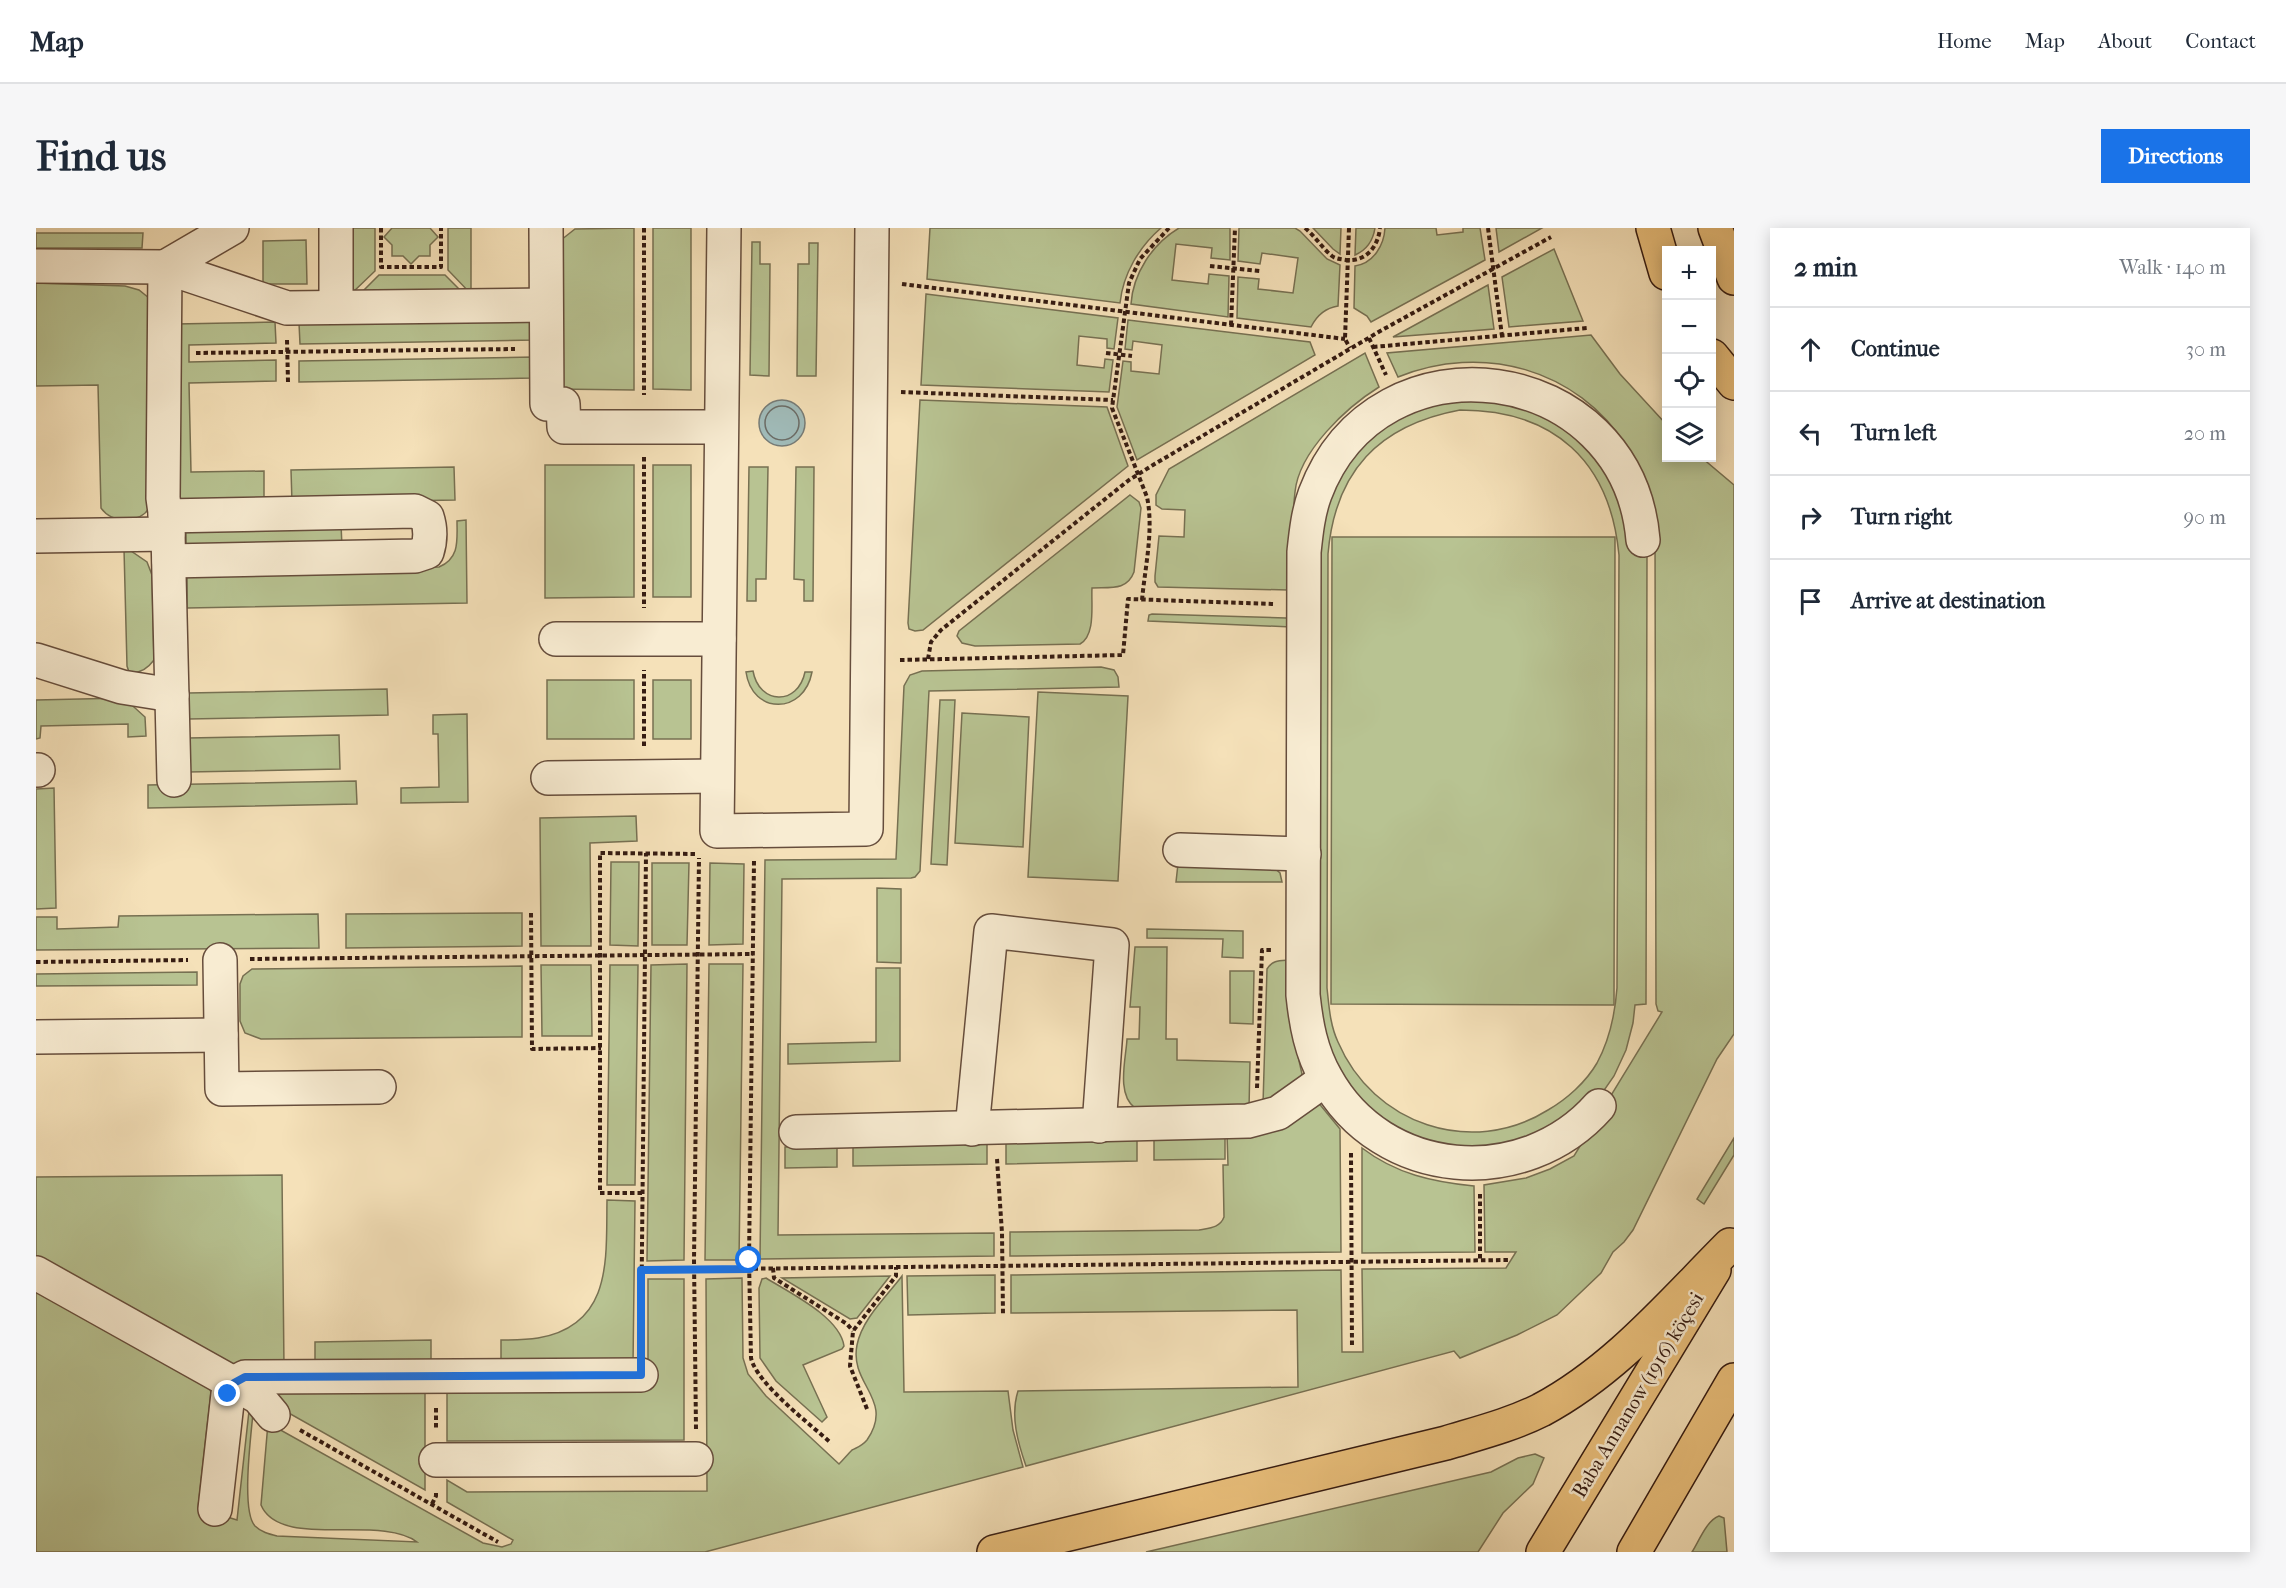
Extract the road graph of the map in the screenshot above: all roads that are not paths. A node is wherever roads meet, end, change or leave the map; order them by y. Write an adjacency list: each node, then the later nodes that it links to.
1 (232, 228): 10 (lane)
2 (336, 228): 13 (lane)
3 (546, 228): 12 (lane)
4 (724, 228): 16 (lane)
5 (872, 228): 24 (lane)
6 (1653, 228): 8 (main road)
7 (1715, 228): 11 (main road)
8 (1662, 259)
9 (36, 266): 10 (lane)
10 (165, 267): 13 (lane); 18 (lane)
11 (1734, 278)
12 (545, 305): 13 (lane); 16 (lane)
13 (336, 307)
14 (1716, 361): 15 (main road)
15 (1734, 382)
16 (721, 427): 21 (lane)
17 (36, 536): 18 (lane)
18 (167, 537): 18 (lane); 23 (lane)
19 (1643, 540): 28 (lane)
20 (556, 639): 21 (lane)
21 (719, 639): 24 (lane)
22 (36, 660): 23 (lane)
23 (172, 695): 26 (lane)
24 (717, 776): 25 (lane)
25 (548, 778)
26 (174, 780)
27 (1180, 850): 28 (lane)
28 (1304, 854): 32 (lane)
29 (220, 960): 30 (lane)
30 (221, 1035): 31 (lane); 33 (lane)
31 (36, 1037)
32 (1326, 1079): 34 (lane); 35 (lane)
33 (379, 1087)
34 (1599, 1106)
35 (1099, 1126): 36 (lane); 36 (lane)
36 (984, 1128): 37 (lane)
37 (796, 1132)
38 (1732, 1241): 47 (main road); 48 (main road, Baba Annanow (1916) köçesi)
39 (36, 1273): 42 (lane)
40 (641, 1375): 42 (lane)
41 (1734, 1380): 49 (main road)
42 (234, 1383): 43 (lane); 46 (lane)
43 (273, 1415)
44 (696, 1459): 45 (lane)
45 (436, 1460)
46 (215, 1509)
47 (994, 1552)
48 (1543, 1552)
49 (1634, 1552)

